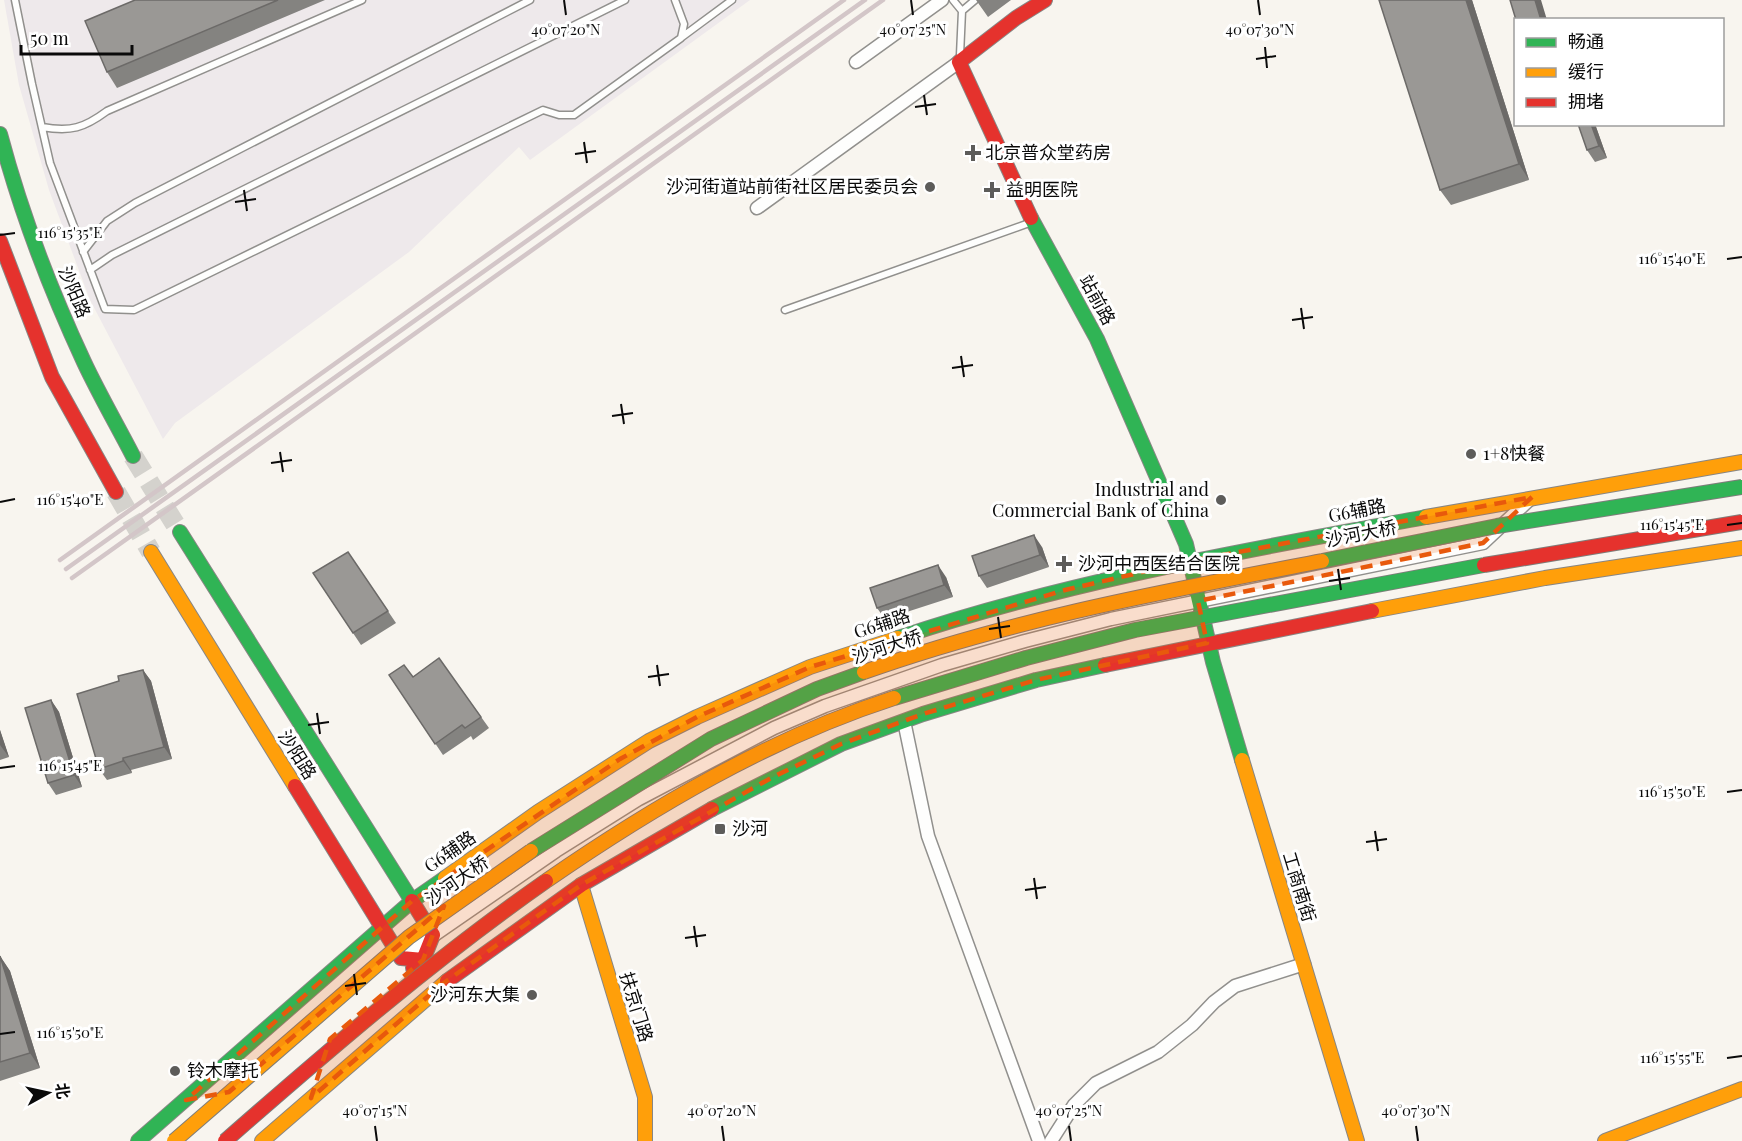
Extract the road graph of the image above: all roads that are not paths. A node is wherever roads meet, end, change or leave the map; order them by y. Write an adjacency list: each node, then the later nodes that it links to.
1 (15, 0): 15 (lane)
2 (362, 0): 15 (lane)
3 (530, 0): 20 (lane)
4 (625, 0): 21 (lane)
5 (675, 0): 12 (lane)
6 (732, 0): 12 (lane)
7 (942, 0): 13 (street)
8 (953, 0): 11 (lane)
9 (975, 0): 11 (lane)
10 (1045, 0): 14 (main road)
11 (962, 11): 14 (lane)
12 (681, 38): 21 (lane)
13 (856, 62)
14 (959, 62): 17 (street); 18 (main road, 站前路)
15 (42, 127): 20 (lane)
16 (0, 134): 23 (main road, 沙阳路)
17 (757, 208)
18 (1033, 222): 22 (lane); 32 (main road, 站前路)
19 (0, 241): 26 (main road)
20 (83, 252): 21 (lane)
21 (90, 270)
22 (785, 310)
23 (133, 456)
24 (1742, 462): 27 (main road, G6辅路)
25 (1742, 487): 48 (main road, 沙河大桥, bridge)
26 (116, 492)
27 (1532, 497): 32 (main road, G6辅路); 33 (street)
28 (1742, 522): 50 (main road, bridge)
29 (180, 532): 37 (main road, 沙阳路)
30 (1742, 549): 34 (main road)
31 (151, 552): 38 (main road, 沙阳路)
32 (1190, 561): 33 (main road, 站前路); 37 (main road, G6辅路)
33 (1198, 601): 34 (main road, 工商南街); 39 (street)
34 (1207, 643): 35 (main road); 42 (main road, 工商南街)
35 (904, 721): 36 (main road); 53 (street)
36 (580, 885): 45 (main road); 52 (main road, 扶京门路)
37 (412, 901): 38 (main road, G6辅路); 39 (main road, 沙阳路)
38 (382, 927): 40 (main road, 沙阳路); 46 (main road, G6辅路)
39 (433, 934): 40 (street); 41 (main road)
40 (401, 958): 41 (main road); 46 (street)
41 (423, 960): 43 (main road)
42 (1304, 964): 54 (street); 55 (main road, 工商南街)
43 (330, 1039): 45 (main road); 49 (main road)
44 (1742, 1089): 56 (main road)
45 (311, 1098): 51 (main road)
46 (186, 1100): 47 (main road, G6辅路)
47 (138, 1141)
48 (174, 1141)
49 (214, 1141)
50 (225, 1141)
51 (262, 1141)
52 (645, 1141)
53 (1039, 1141)
54 (1051, 1141)
55 (1357, 1141)
56 (1605, 1141)

